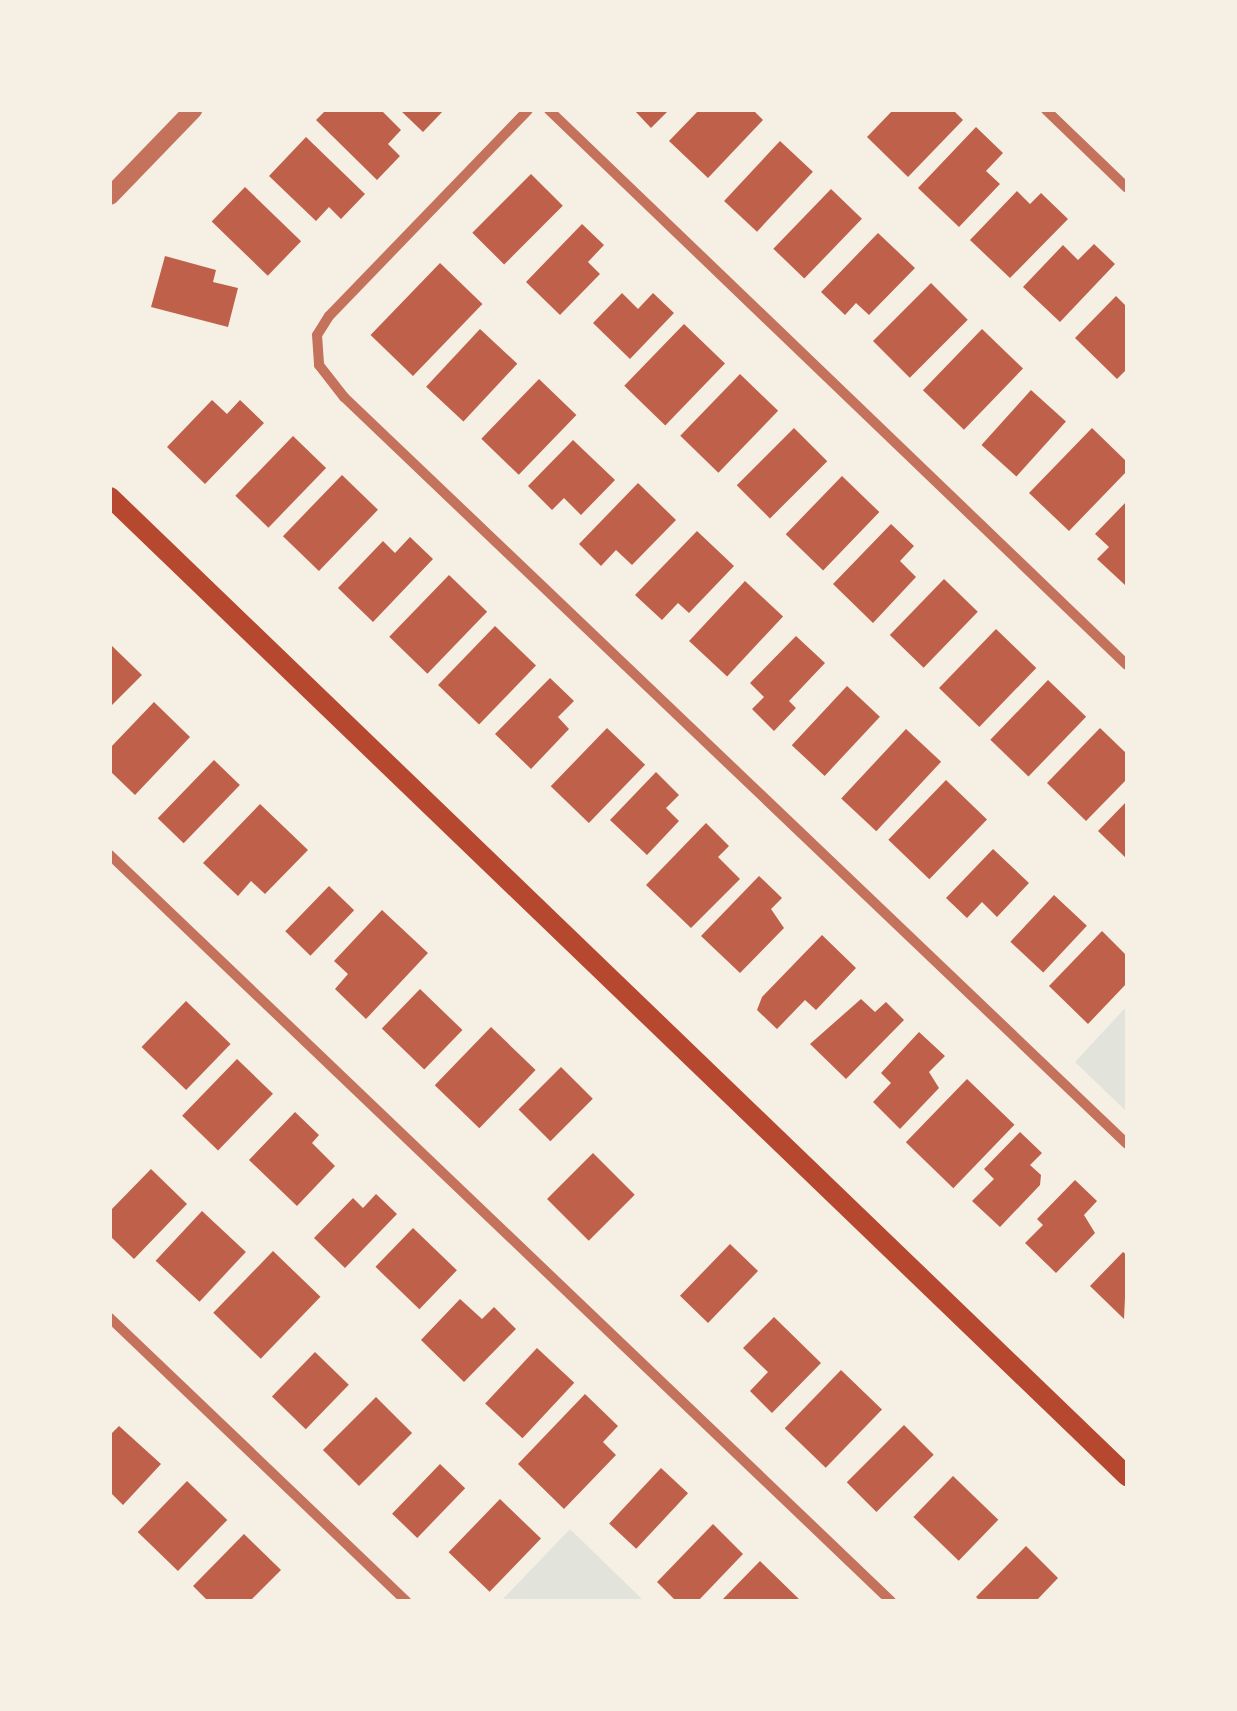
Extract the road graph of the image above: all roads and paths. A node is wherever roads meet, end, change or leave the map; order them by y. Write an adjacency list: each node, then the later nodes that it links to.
1 (193, 110): 6 (street)
2 (528, 110): 10 (street)
3 (549, 110): 8 (street)
4 (1046, 110): 5 (street)
5 (1127, 188)
6 (110, 196)
7 (110, 497): 12 (main road)
8 (1127, 665)
9 (110, 855): 14 (street)
10 (1127, 1144)
11 (110, 1318): 13 (street)
12 (1127, 1476)
13 (406, 1601)
14 (890, 1601)

